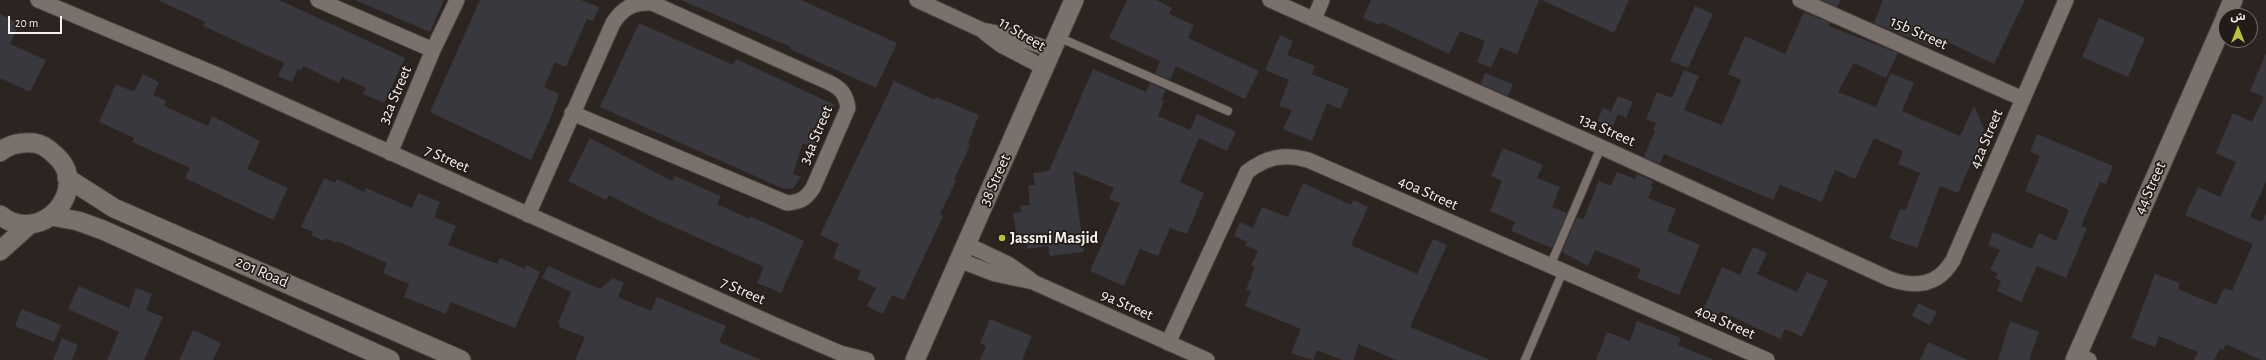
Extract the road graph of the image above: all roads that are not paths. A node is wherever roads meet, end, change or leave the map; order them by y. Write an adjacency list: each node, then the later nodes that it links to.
1 (38, 0): 21 (street, 7 Street)
2 (318, 0): 14 (street)
3 (457, 0): 14 (street, 32a Street)
4 (916, 0): 11 (street, 11 Street)
5 (1074, 0): 13 (street, 38 Street)
6 (1270, 0): 10 (street, 13a Street)
7 (1322, 0): 10 (street)
8 (1800, 0): 16 (street, 15b Street)
9 (2066, 0): 16 (street, 42a Street)
10 (1314, 19): 19 (street, 13a Street)
11 (982, 30): 13 (street, 11 Street); 15 (street, 11 Street)
12 (2218, 35): 33 (street, 44 Street)
13 (1055, 44): 15 (street, 38 Street); 17 (lane)
14 (433, 50): 21 (street, 32a Street)
15 (1045, 68): 28 (street, 38 Street)
16 (2023, 99): 30 (street, 42a Street)
17 (1228, 111)
18 (572, 113): 18 (street, 34a Street); 24 (street, 34a Street)
19 (1601, 146): 29 (lane); 30 (street, 13a Street)
20 (1, 150): 22 (street)
21 (390, 153): 24 (street, 7 Street)
22 (67, 178): 25 (street); 35 (street, 201 Road)
23 (0, 215): 26 (street)
24 (528, 215): 32 (street, 7 Street)
25 (51, 216): 26 (street); 34 (street, 201 Road)
26 (30, 224): 27 (street)
27 (0, 251)
28 (963, 252): 31 (street, 9a Street); 37 (street, 38 Street)
29 (1557, 268): 31 (street, 40a Street); 39 (lane); 40 (street, 40a Street)
30 (1929, 283)
31 (1168, 343): 38 (street, 9a Street)
32 (844, 356): 36 (street, 7 Street)
33 (2080, 358)
34 (390, 360)
35 (461, 360)
36 (867, 360)
37 (915, 360)
38 (1207, 360)
39 (1525, 360)
40 (1767, 360)

